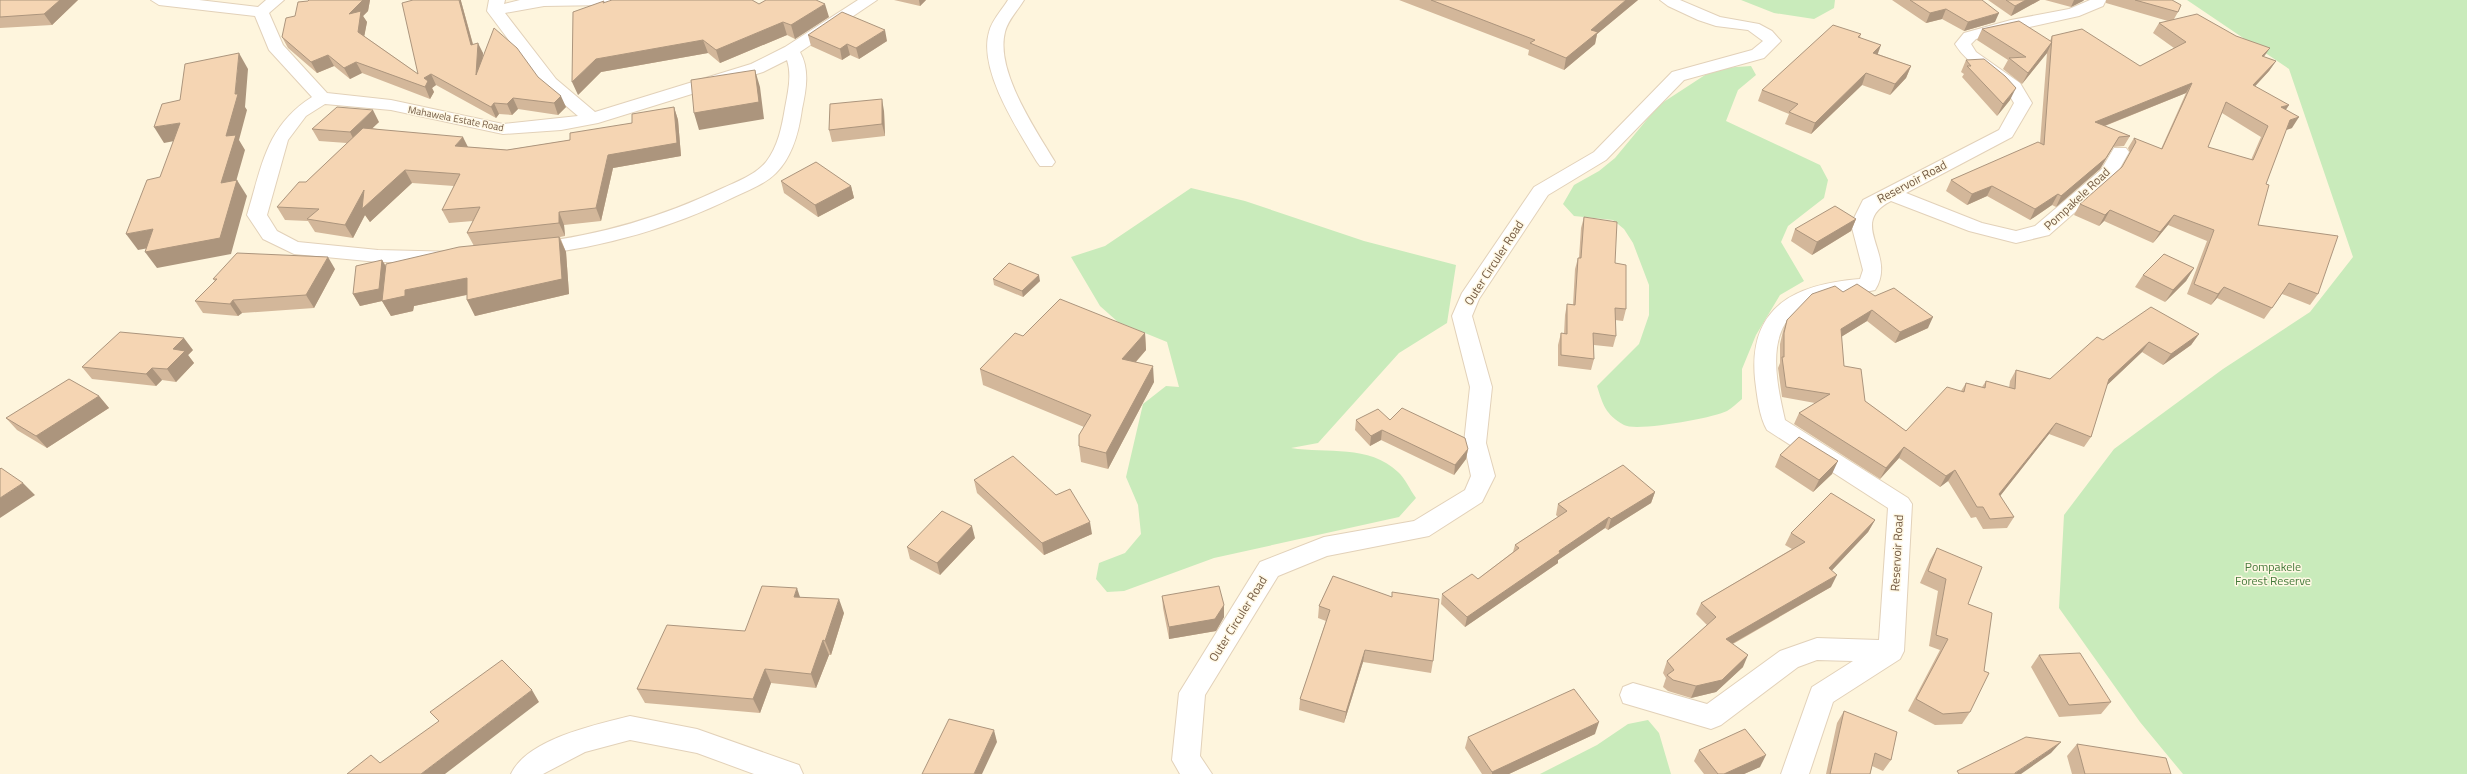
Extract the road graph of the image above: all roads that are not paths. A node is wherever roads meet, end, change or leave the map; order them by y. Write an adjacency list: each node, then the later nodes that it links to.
1 (159, 0): 9 (street)
2 (276, 0): 9 (street)
3 (607, 0): 8 (street)
4 (869, 0): 12 (street, Mahawela Estate Road)
5 (1016, 0): 16 (street)
6 (1668, 0): 24 (street, Outer Circuler Road)
7 (2098, 0): 11 (street, Reservoir Road)
8 (496, 5): 14 (street)
9 (261, 12): 13 (street)
10 (1993, 12): 11 (street)
11 (2011, 25): 17 (street, Reservoir Road)
12 (791, 51): 14 (street, Mahawela Estate Road); 18 (street)
13 (322, 98): 14 (street, Mahawela Estate Road); 19 (street)
14 (592, 119)
15 (2120, 152): 17 (street, Pompakele Road)
16 (1046, 162)
17 (1889, 193): 20 (street, Reservoir Road)
18 (515, 250)
19 (468, 254)
20 (1891, 651): 21 (street); 25 (street)
21 (1632, 695)
22 (525, 774): 23 (street)
23 (789, 774)
24 (1198, 774)
25 (1795, 774)

